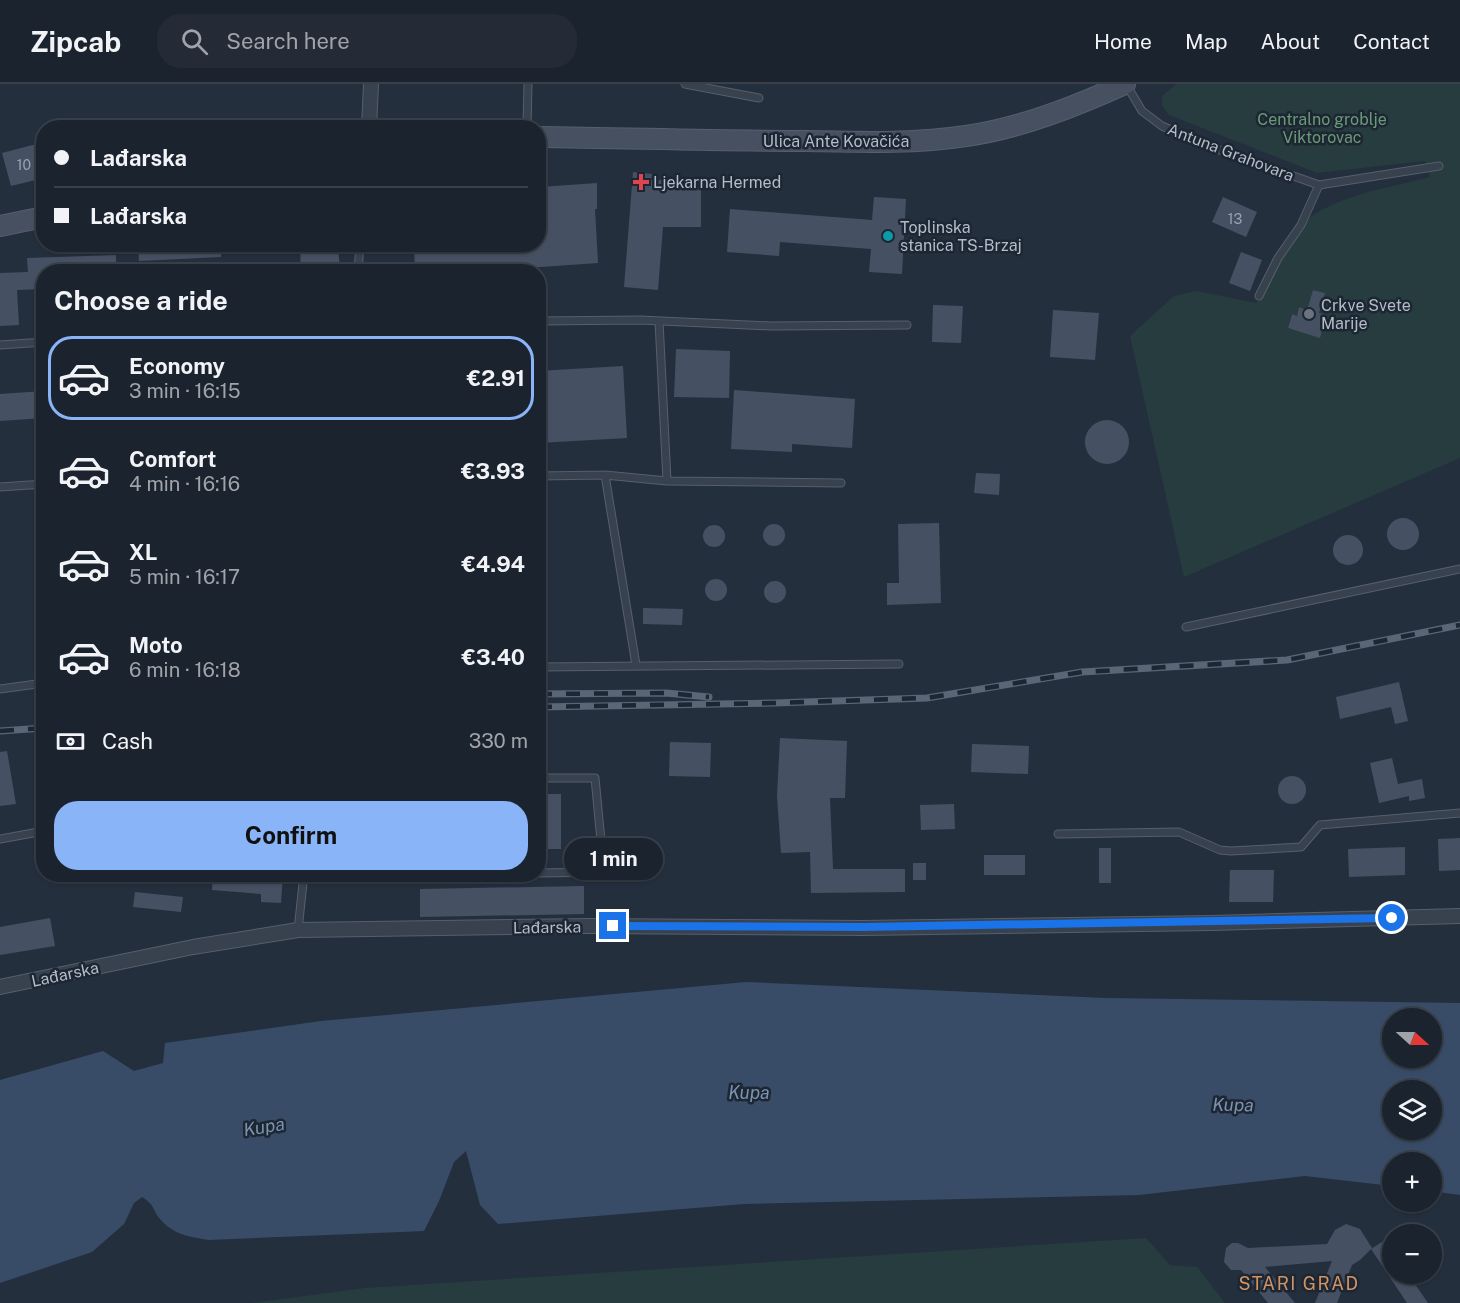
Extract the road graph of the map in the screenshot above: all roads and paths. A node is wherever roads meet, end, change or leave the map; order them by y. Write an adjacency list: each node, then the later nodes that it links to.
1 (370, 84): 6 (street)
2 (528, 84): 7 (lane)
3 (685, 84): 5 (lane)
4 (1126, 84): 8 (main road, Ulica Ante Kovačića); 10 (lane, Antuna Grahovara)
5 (759, 98)
6 (369, 120)
7 (527, 120)
8 (546, 137)
9 (1439, 166): 10 (lane, Antuna Grahovara)
10 (1319, 185): 13 (lane)
11 (36, 219): 12 (main road)
12 (0, 226)
13 (1260, 297)
14 (546, 321): 15 (lane)
15 (659, 321): 16 (lane); 21 (lane)
16 (907, 325)
17 (36, 343): 18 (lane)
18 (0, 345)
19 (546, 476): 20 (lane)
20 (605, 476): 21 (lane); 28 (lane)
21 (667, 480): 22 (lane)
22 (841, 483)
23 (36, 485): 24 (lane)
24 (0, 487)
25 (1460, 569): 26 (lane)
26 (1186, 627)
27 (899, 664): 28 (lane)
28 (636, 665): 29 (lane)
29 (546, 667)
30 (36, 684): 31 (lane)
31 (0, 689)
32 (546, 778): 37 (lane)
33 (1460, 813): 35 (lane)
34 (36, 832): 36 (lane)
35 (1058, 834)
36 (0, 839)
37 (546, 873)
38 (303, 882): 40 (lane)
39 (1460, 916): 40 (street, Lađarska)
40 (298, 930): 41 (street, Lađarska)
41 (0, 987)

